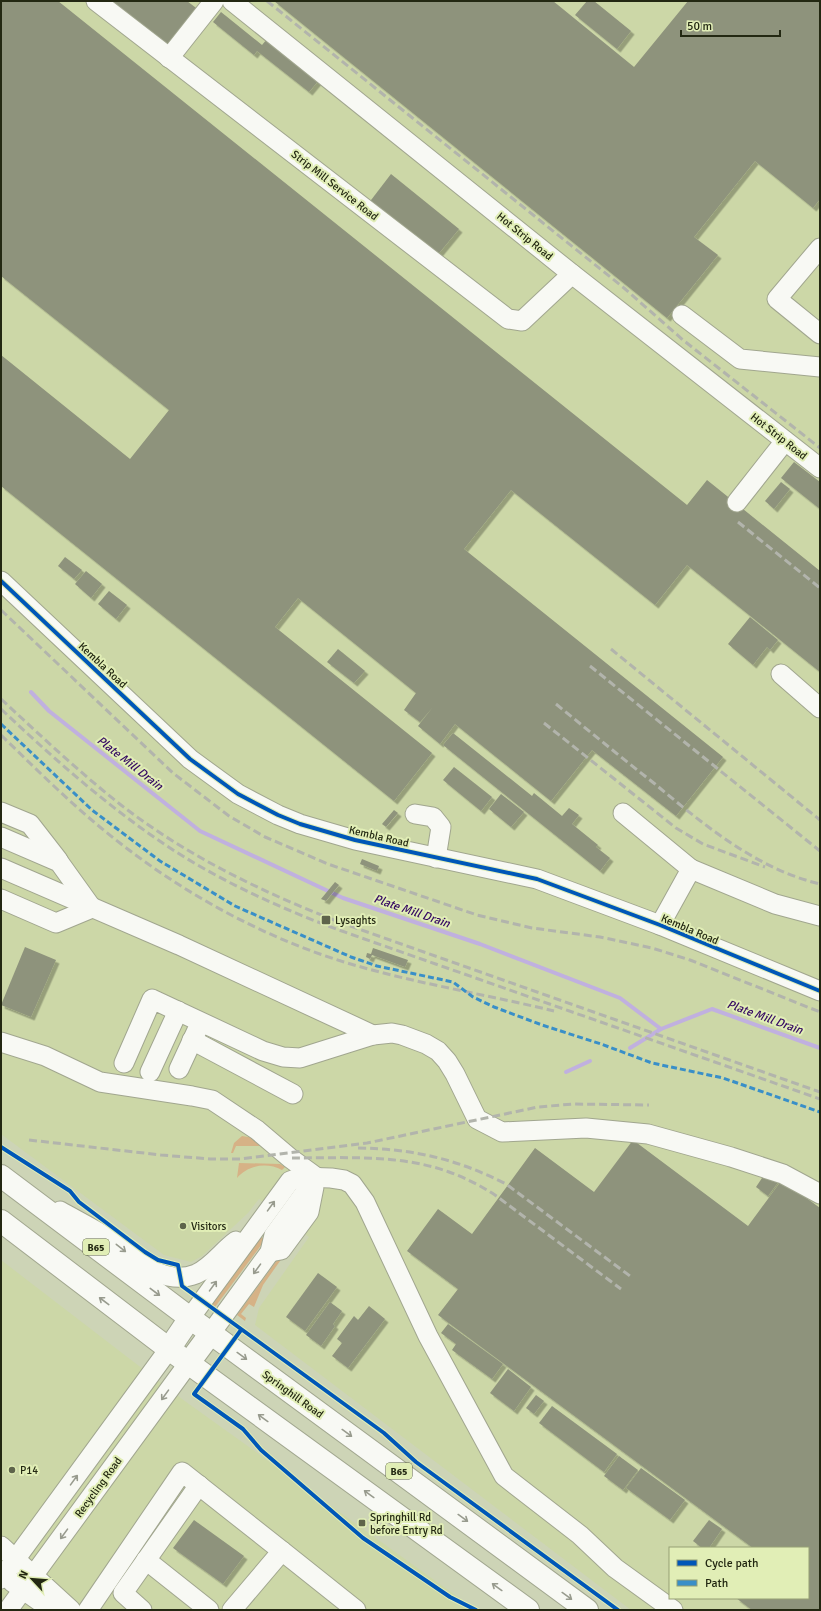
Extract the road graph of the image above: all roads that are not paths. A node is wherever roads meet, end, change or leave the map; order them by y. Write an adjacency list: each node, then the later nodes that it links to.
1 (96, 1): 4 (street, Strip Mill Service Road)
2 (214, 1): 4 (street)
3 (232, 1): 6 (street, Hot Strip Road)
4 (169, 58): 6 (street, Strip Mill Service Road)
5 (820, 248): 8 (street)
6 (572, 274): 10 (street, Hot Strip Road)
7 (682, 315): 9 (street)
8 (820, 334)
9 (820, 367)
10 (786, 441): 11 (street, Hot Strip Road); 12 (street)
11 (820, 468)
12 (738, 502)
13 (1, 581): 20 (street, Kembla Road)
14 (781, 674): 15 (street)
15 (820, 708)
16 (1, 812): 21 (street)
17 (623, 813): 23 (street)
18 (415, 814): 20 (street)
19 (1, 837): 21 (street)
20 (436, 858): 27 (street, Kembla Road)
21 (59, 862): 25 (street)
22 (1, 868): 25 (street)
23 (691, 869): 26 (street); 27 (street)
24 (1, 899): 25 (street)
25 (92, 908): 31 (street)
26 (820, 916)
27 (660, 925): 28 (street, Kembla Road)
28 (820, 991)
29 (178, 1011): 30 (street); 34 (street); 36 (street)
30 (200, 1021): 31 (street); 32 (street)
31 (373, 1036): 40 (street)
32 (192, 1040): 35 (street); 37 (street)
33 (1, 1042): 38 (street)
34 (124, 1063)
35 (179, 1069)
36 (150, 1072)
37 (293, 1094)
38 (316, 1177): 42 (street, one-way to 38); 43 (street); 64 (street)
39 (8, 1181): 42 (street, one-way to 42); 44 (main road, Springhill Road / B65, one-way to 44)
40 (820, 1194)
41 (1, 1221): 46 (main road, one-way to 41)
42 (259, 1223): 43 (street); 44 (street, one-way to 42)
43 (272, 1243): 45 (street, one-way to 45)
44 (190, 1318): 45 (main road, Springhill Road / B65); 46 (main road)
45 (210, 1333): 47 (main road); 63 (main road, Springhill Road / B65, one-way to 63)
46 (169, 1350): 47 (main road); 52 (street, one-way to 46)
47 (188, 1364): 53 (street, Recycling Road, one-way to 53); 62 (main road, one-way to 47)
48 (199, 1485): 50 (street); 51 (street); 57 (street)
49 (1, 1546): 52 (street)
50 (282, 1551): 60 (street); 61 (street)
51 (146, 1560): 58 (street); 59 (street)
52 (4, 1572): 53 (street)
53 (27, 1583): 54 (street, Recycling Road); 55 (street); 56 (street)
54 (8, 1610)
55 (52, 1610)
56 (71, 1610)
57 (88, 1610)
58 (142, 1610)
59 (209, 1610)
60 (232, 1610)
61 (356, 1610)
62 (528, 1610)
63 (587, 1610)
64 (673, 1610)

